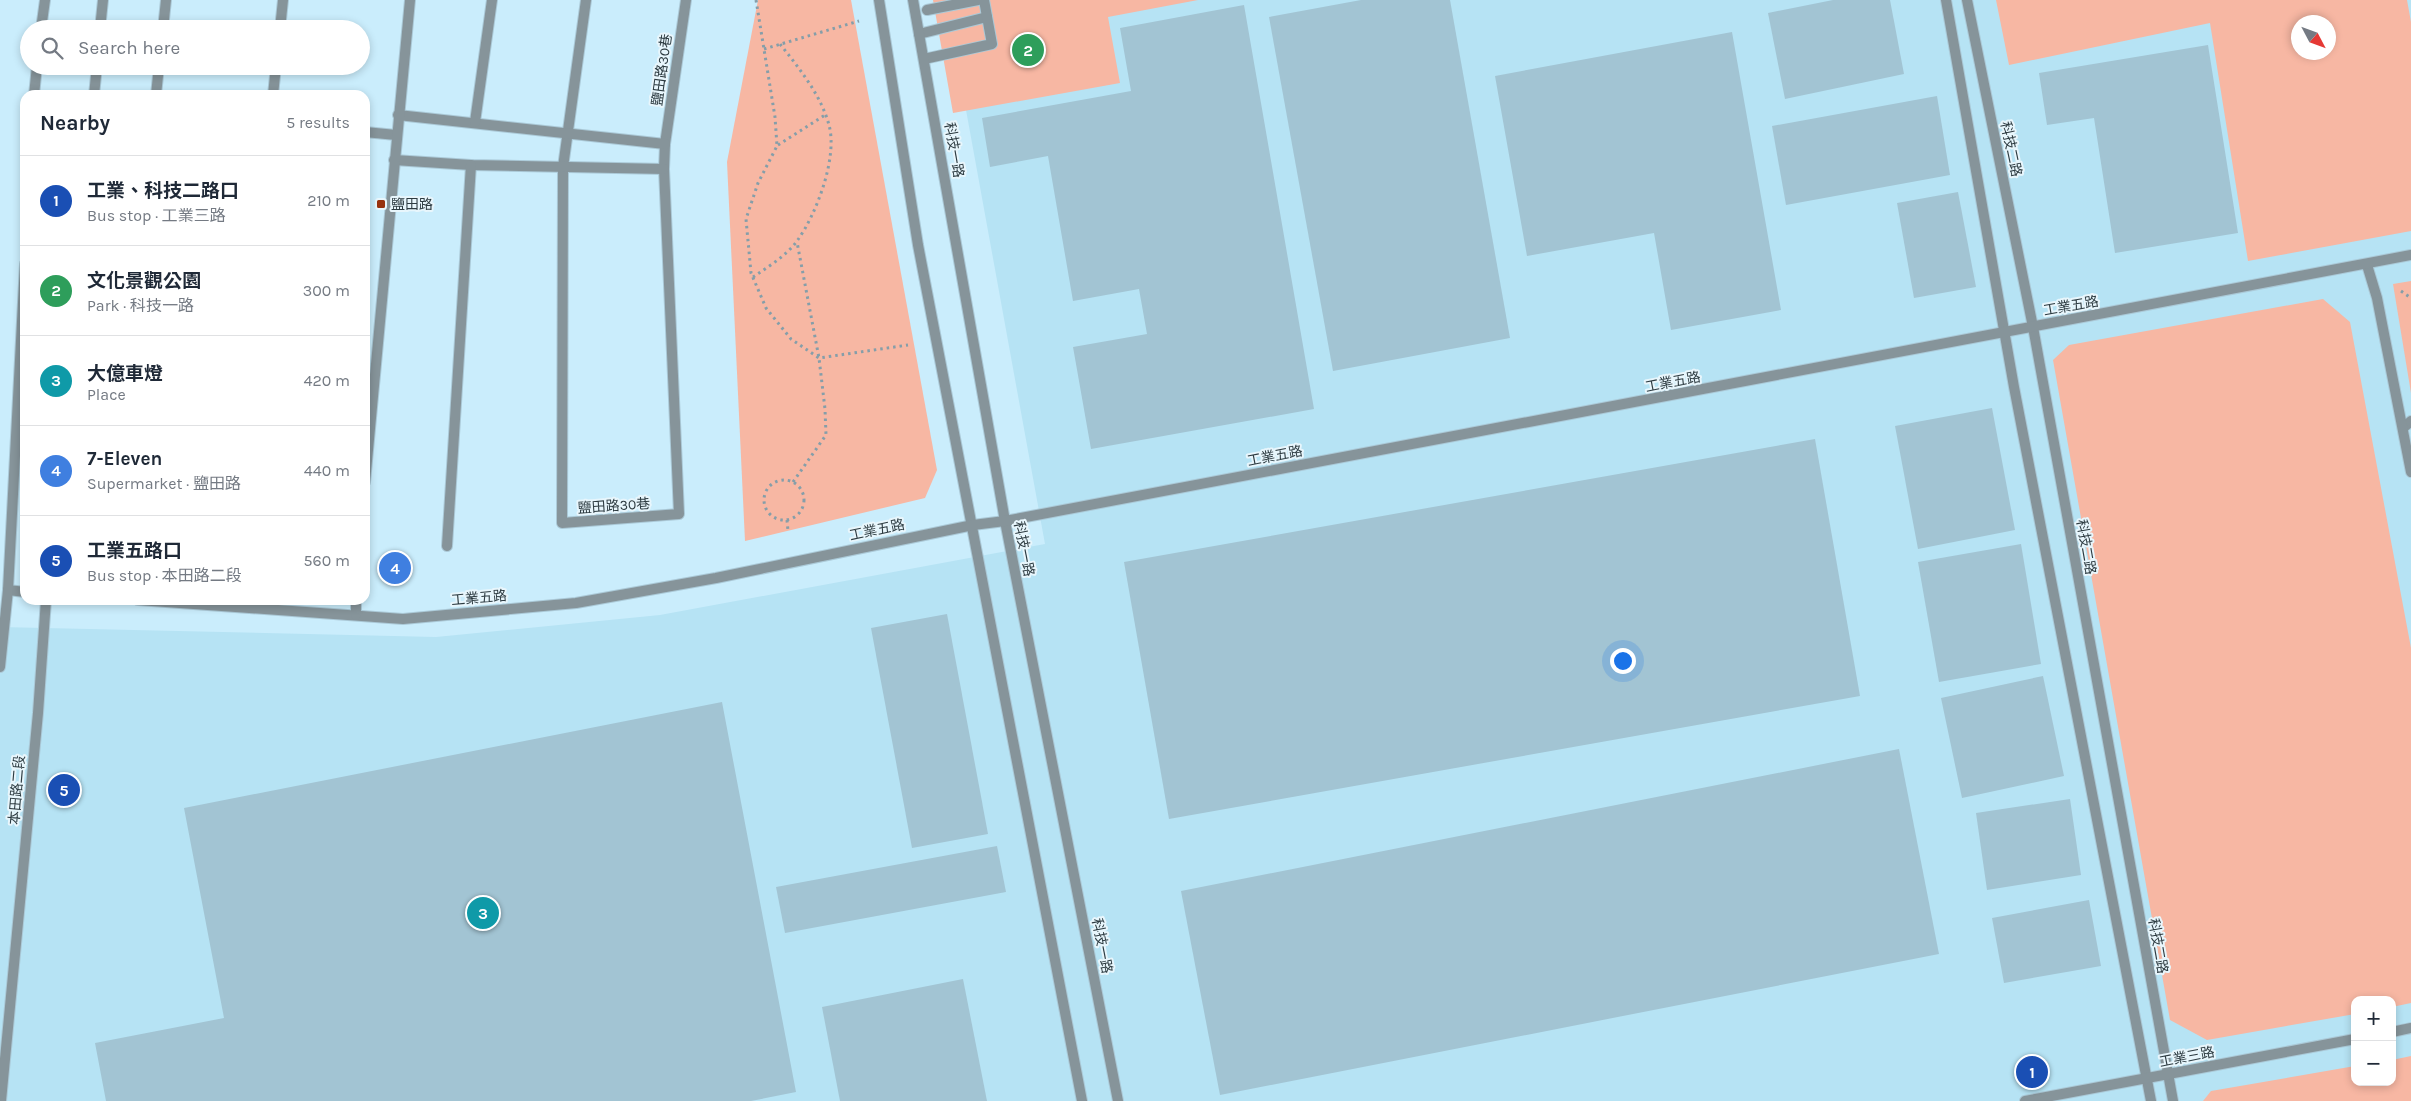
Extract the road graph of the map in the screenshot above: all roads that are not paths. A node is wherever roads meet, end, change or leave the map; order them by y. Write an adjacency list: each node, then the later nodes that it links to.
1 (45, 0): 17 (street)
2 (103, 0): 18 (street)
3 (166, 0): 19 (street)
4 (283, 0): 20 (street)
5 (410, 0): 31 (street)
6 (492, 0): 32 (street)
7 (586, 0): 34 (street, 鹽田路30巷)
8 (686, 0): 36 (street, 鹽田路30巷)
9 (879, 0): 50 (street)
10 (913, 0): 21 (street, 科技一路)
11 (978, 0): 15 (street)
12 (984, 0): 16 (street)
13 (1946, 0): 44 (street)
14 (1967, 0): 43 (street, 科技二路)
15 (927, 10)
16 (987, 17): 21 (street); 22 (street)
17 (42, 20)
18 (101, 20)
19 (164, 20)
20 (281, 20)
21 (919, 34): 22 (street, 科技一路)
22 (924, 59): 49 (street, 科技一路)
23 (35, 75): 27 (street)
24 (96, 75): 28 (street)
25 (158, 75): 29 (street)
26 (275, 75): 30 (street)
27 (34, 90)
28 (95, 90)
29 (157, 90)
30 (274, 90)
31 (398, 115): 32 (street); 35 (street)
32 (475, 122): 34 (street)
33 (370, 132): 35 (street)
34 (566, 133): 36 (street); 39 (street, 鹽田路30巷)
35 (396, 135): 37 (street)
36 (665, 144): 40 (street, 鹽田路30巷)
37 (394, 160): 38 (street); 47 (street)
38 (471, 165): 39 (street); 51 (street)
39 (563, 167): 40 (street); 40 (street, 鹽田路30巷)
40 (664, 169)
41 (2411, 255): 42 (street, 工業五路)
42 (2367, 265): 43 (street, 工業五路); 46 (street)
43 (2033, 327): 44 (street, 工業五路); 62 (street, 科技二路)
44 (2004, 332): 49 (street, 工業五路); 63 (street)
45 (20, 360): 52 (street)
46 (2407, 425): 48 (street)
47 (370, 426)
48 (2411, 472)
49 (1005, 521): 50 (street, 工業五路); 66 (street, 科技一路)
50 (973, 524): 57 (street, 工業五路); 65 (street)
51 (447, 546)
52 (8, 590): 53 (street); 58 (street)
53 (20, 591)
54 (46, 605): 64 (street, 本田路二段)
55 (211, 605): 57 (street, 工業五路)
56 (356, 605): 57 (street)
57 (356, 615)
58 (0, 666)
59 (2411, 1028): 60 (street)
60 (2396, 1031)
61 (2351, 1040): 62 (street, 工業三路)
62 (2167, 1075): 63 (street, 工業三路); 69 (street, 科技二路)
63 (2146, 1079): 67 (street, 工業三路); 68 (street)
64 (1, 1101)
65 (1082, 1101)
66 (1118, 1101)
67 (2025, 1101)
68 (2151, 1101)
69 (2173, 1101)

